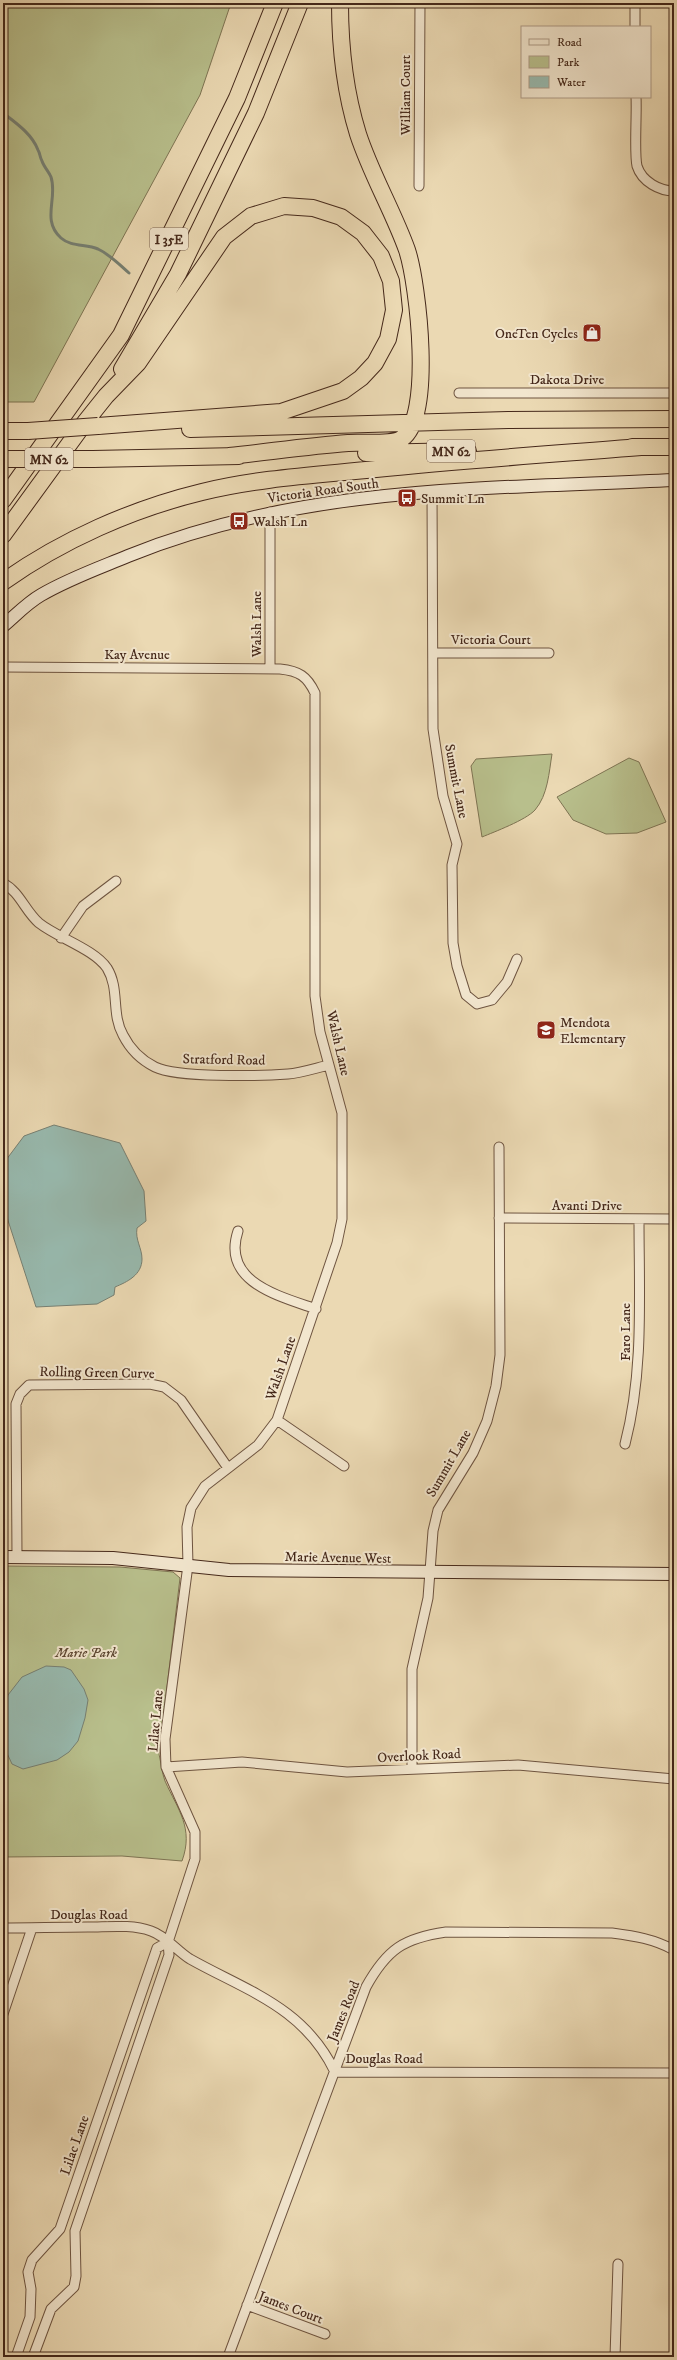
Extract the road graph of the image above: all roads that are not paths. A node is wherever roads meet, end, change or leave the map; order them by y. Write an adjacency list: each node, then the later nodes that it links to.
1 (275, 3): 21 (highway, I 35E)
2 (300, 3): 12 (highway, I 35E)
3 (340, 3): 14 (highway)
4 (420, 3): 8 (street, William Court)
5 (635, 3): 6 (street)
6 (635, 26)
7 (636, 98): 9 (street)
8 (419, 186)
9 (674, 191)
10 (460, 393): 11 (street, Dakota Drive)
11 (674, 393)
12 (106, 396): 15 (highway); 27 (highway, I 35E)
13 (674, 419): 14 (highway, MN 62)
14 (414, 423): 15 (highway, MN 62); 19 (highway)
15 (96, 429): 16 (highway, MN 62, bridge)
16 (3, 431)
17 (641, 447): 18 (highway, MN 62); 19 (highway, MN 62); 28 (highway)
18 (674, 447)
19 (228, 456): 20 (highway, MN 62, bridge)
20 (4, 459)
21 (34, 460): 24 (highway); 25 (highway, I 35E)
22 (674, 480): 23 (street, Victoria Road South)
23 (432, 492): 26 (street, Victoria Road South); 30 (street, Summit Lane)
24 (3, 494)
25 (3, 500)
26 (270, 512): 29 (street, Victoria Road South); 33 (street, Walsh Lane)
27 (3, 535)
28 (3, 582)
29 (3, 626)
30 (433, 653): 31 (street, Victoria Court); 37 (street, Summit Lane)
31 (549, 653)
32 (3, 667): 33 (street, Kay Avenue)
33 (270, 669): 38 (street, Walsh Lane)
34 (116, 880): 36 (street)
35 (3, 883): 36 (street, Stratford Road)
36 (61, 938): 38 (street, Stratford Road)
37 (517, 959)
38 (329, 1065): 44 (street, Walsh Lane)
39 (499, 1147): 40 (street, Summit Lane)
40 (500, 1218): 41 (street, Avanti Drive); 52 (street, Summit Lane)
41 (639, 1219): 42 (street, Avanti Drive); 46 (street, Faro Lane)
42 (674, 1219)
43 (238, 1231): 44 (street)
44 (316, 1309): 45 (street, Walsh Lane)
45 (277, 1420): 47 (street); 48 (street, Walsh Lane)
46 (625, 1444)
47 (344, 1466)
48 (228, 1468): 49 (street, Rolling Green Curve); 51 (street, Walsh Lane)
49 (17, 1556): 50 (street, Marie Avenue West); 51 (street, Marie Avenue West)
50 (3, 1557)
51 (188, 1565): 52 (street, Marie Avenue West); 54 (street, Lilac Lane)
52 (430, 1573): 53 (street, Marie Avenue West); 55 (street, Summit Lane)
53 (674, 1574)
54 (166, 1767): 55 (street, Overlook Road); 59 (street, Lilac Lane)
55 (412, 1769): 56 (street, Overlook Road)
56 (674, 1779)
57 (3, 1928): 58 (street, Douglas Road)
58 (32, 1928): 59 (street, Douglas Road); 61 (street)
59 (168, 1942): 62 (street, Douglas Road); 67 (street, Lilac Lane); 68 (street, Lilac Lane)
60 (674, 1950): 62 (street, James Road)
61 (3, 2014)
62 (334, 2072): 63 (street, Douglas Road); 65 (street, James Road)
63 (674, 2074)
64 (618, 2264): 70 (street)
65 (247, 2305): 66 (street, James Court); 69 (street, James Road)
66 (325, 2334)
67 (16, 2357)
68 (33, 2357)
69 (228, 2357)
70 (615, 2357)

